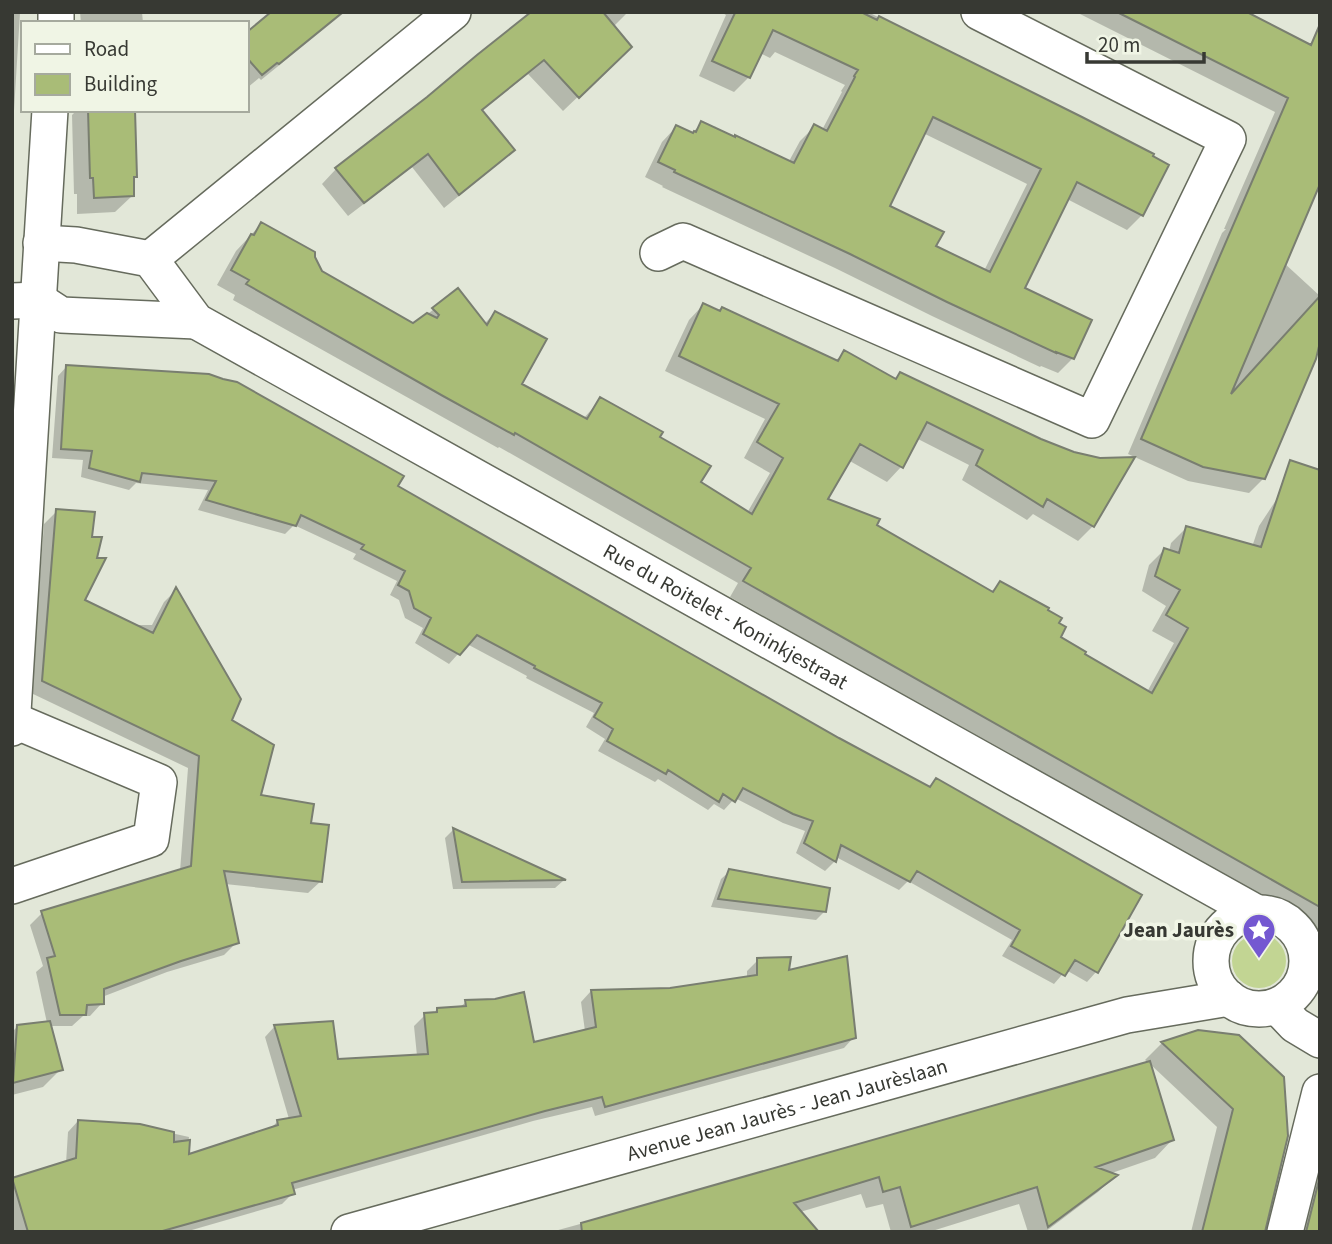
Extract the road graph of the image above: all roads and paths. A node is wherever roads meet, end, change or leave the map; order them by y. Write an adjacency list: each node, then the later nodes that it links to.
1 (453, 12): 6 (street)
2 (979, 12): 5 (street)
3 (50, 112): 4 (street)
4 (41, 243): 6 (street); 7 (street)
5 (658, 253)
6 (150, 259): 8 (street, Rue du Roitelet - Koninkjestraat)
7 (25, 301): 8 (street, Rue du Roitelet - Koninkjestraat); 9 (street)
8 (196, 321): 12 (street, Rue du Roitelet - Koninkjestraat)
9 (13, 720): 10 (street); 11 (street)
10 (12, 728)
11 (12, 886)
12 (1258, 913): 13 (street); 14 (street)
13 (1313, 971): 15 (street)
14 (1229, 998): 15 (street); 18 (street, Avenue Jean Jaurès - Jean Jaurèslaan)
15 (1277, 1006): 16 (street)
16 (1320, 1040)
17 (1320, 1092): 19 (street)
18 (348, 1232)
19 (1285, 1232)

